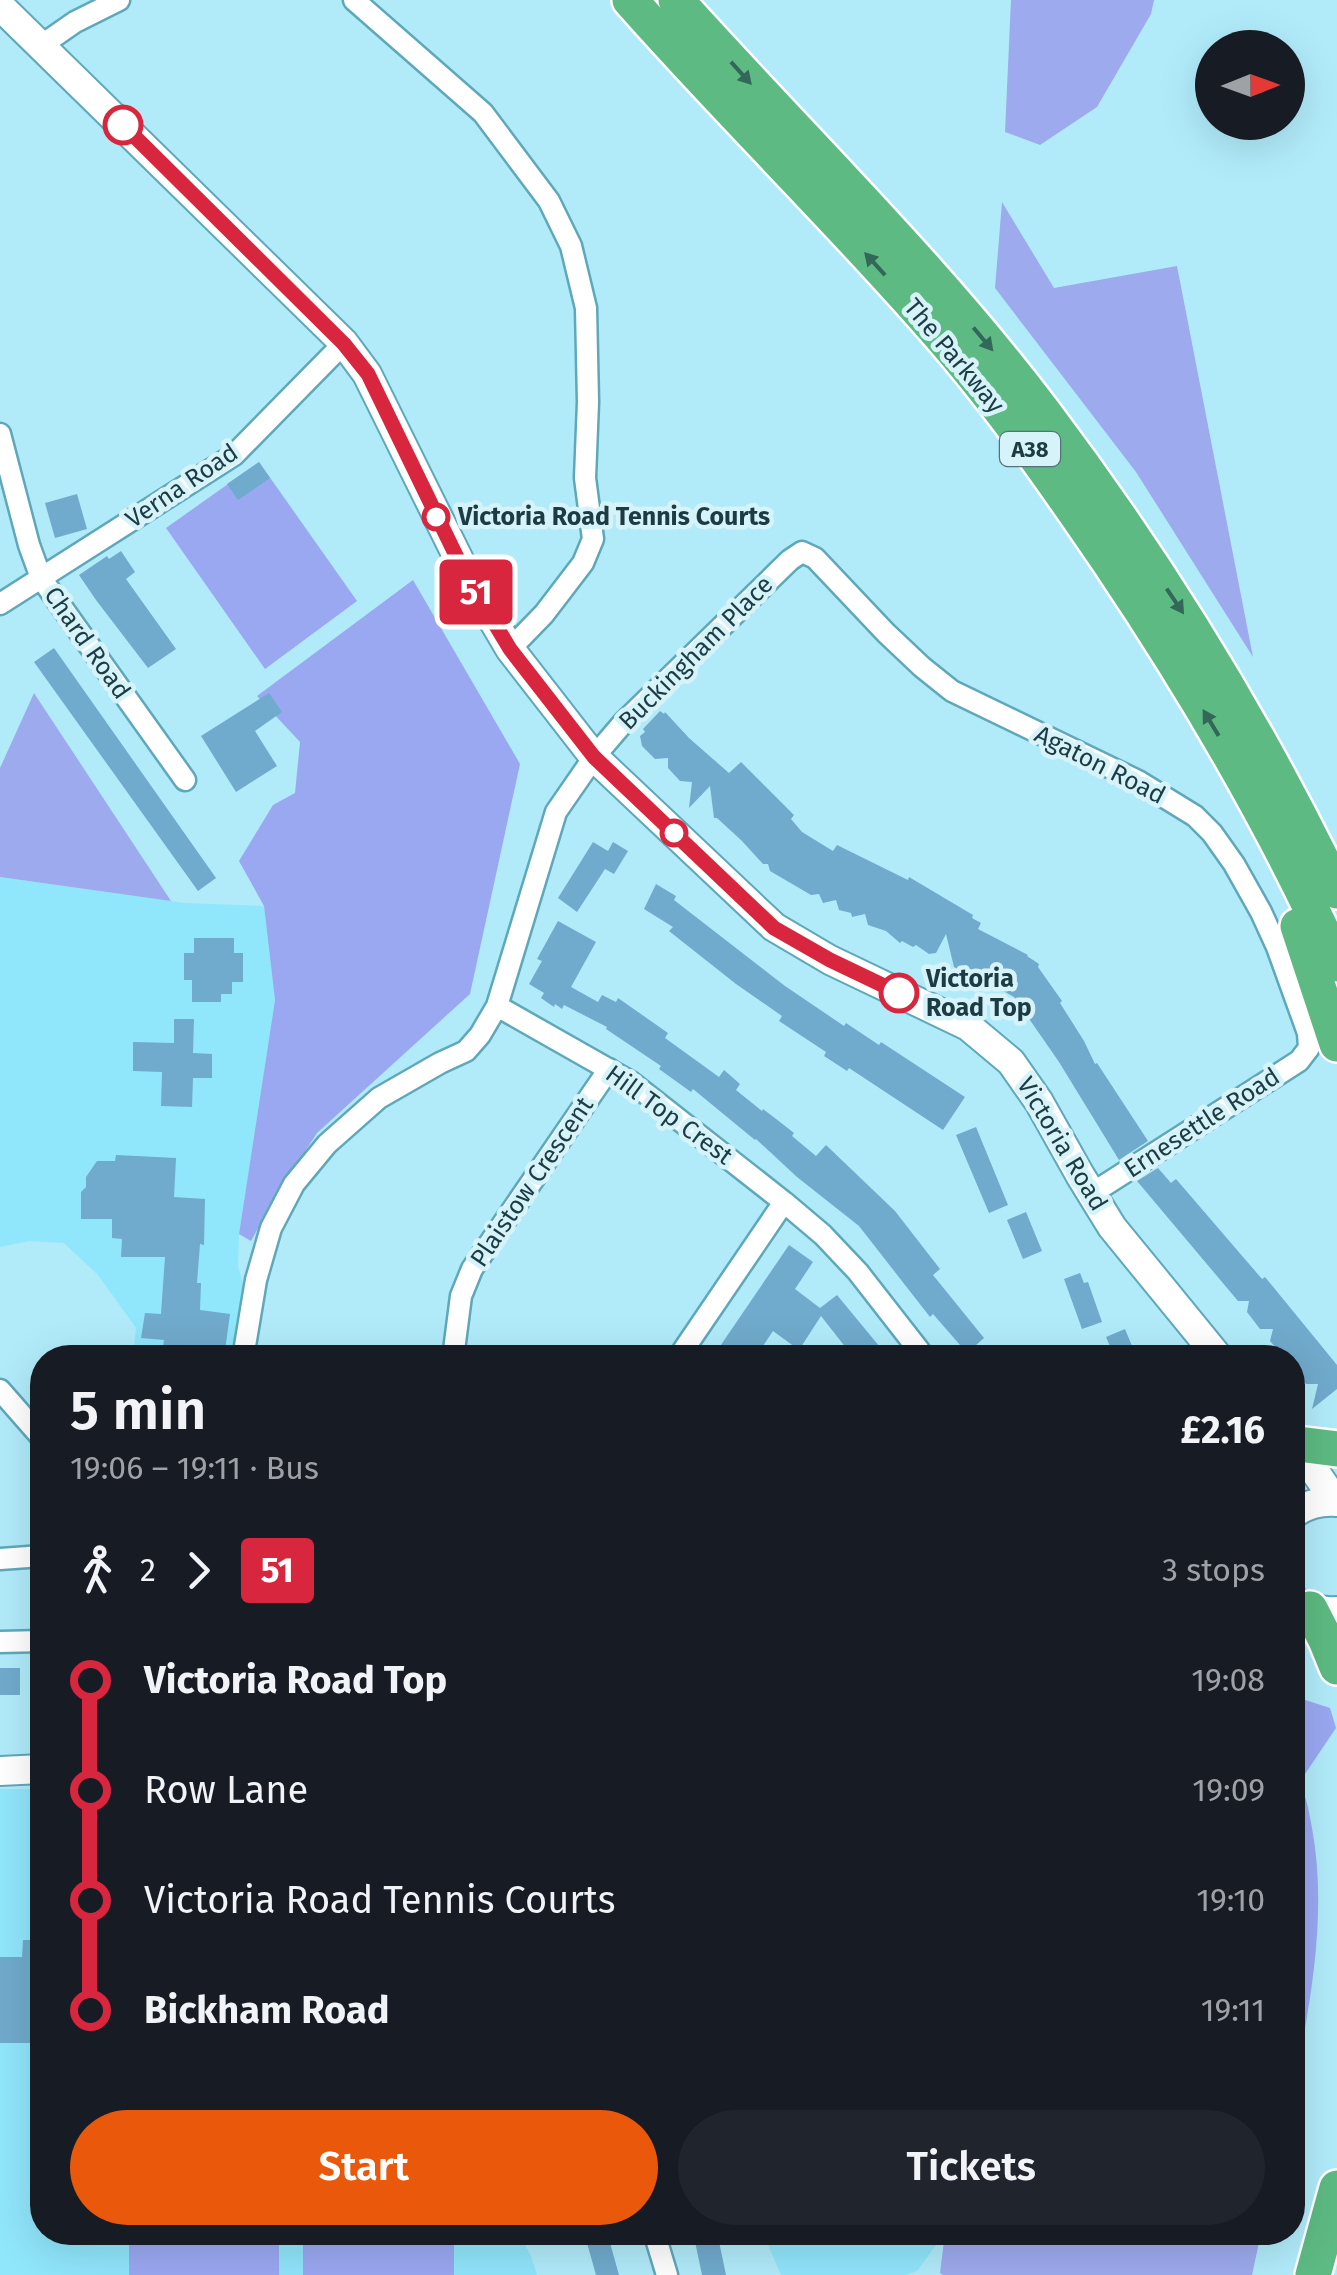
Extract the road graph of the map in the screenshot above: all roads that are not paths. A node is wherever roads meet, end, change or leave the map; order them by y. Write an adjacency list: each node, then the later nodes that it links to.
1 (119, 0): 6 (street)
2 (354, 0): 12 (street)
3 (630, 0): 15 (highway, The Parkway / A38, one-way to 3)
4 (676, 0): 16 (highway, The Parkway / A38, one-way to 16)
5 (0, 6): 6 (street, Victoria Road)
6 (42, 45): 7 (street, Victoria Road)
7 (344, 344): 10 (street, Verna Road); 12 (street, Victoria Road)
8 (0, 434): 10 (street, Chard Road)
9 (802, 552): 13 (street, Buckingham Place); 19 (street, Agaton Road)
10 (41, 578): 11 (street, Verna Road); 14 (street, Chard Road)
11 (0, 604)
12 (510, 649): 13 (street, Victoria Road)
13 (594, 757): 18 (street, Buckingham Place); 21 (street, Victoria Road)
14 (184, 780)
15 (1246, 782): 17 (highway, The Parkway / A38); 19 (highway, A38)
16 (1337, 891)
17 (1337, 964)
18 (497, 1006): 20 (street, Hill Top Crest); 23 (street, Buckingham Place)
19 (1323, 1046): 21 (street, Ernesettle Road)
20 (609, 1069): 22 (street, Hill Top Crest); 24 (street, Plaistow Crescent)
21 (1091, 1194): 27 (street, Victoria Road)
22 (784, 1202): 25 (street); 26 (street, Hill Top Crest)
23 (246, 1345)
24 (454, 1345)
25 (687, 1345)
26 (915, 1345)
27 (1208, 1345)
28 (0, 1390): 29 (street)
29 (30, 1424)
30 (1305, 1443): 31 (highway)
31 (1337, 1448)
32 (1305, 1456): 33 (street)
33 (1336, 1502): 34 (street)
34 (1305, 1507)
35 (30, 1557): 36 (street)
36 (0, 1558)
37 (1313, 1606): 40 (highway)
38 (30, 1641): 39 (street)
39 (0, 1642)
40 (1337, 1667)
41 (30, 1770): 42 (street)
42 (0, 1771)
43 (1337, 2188): 46 (highway)
44 (658, 2245): 45 (street)
45 (667, 2275)
46 (1313, 2275)

